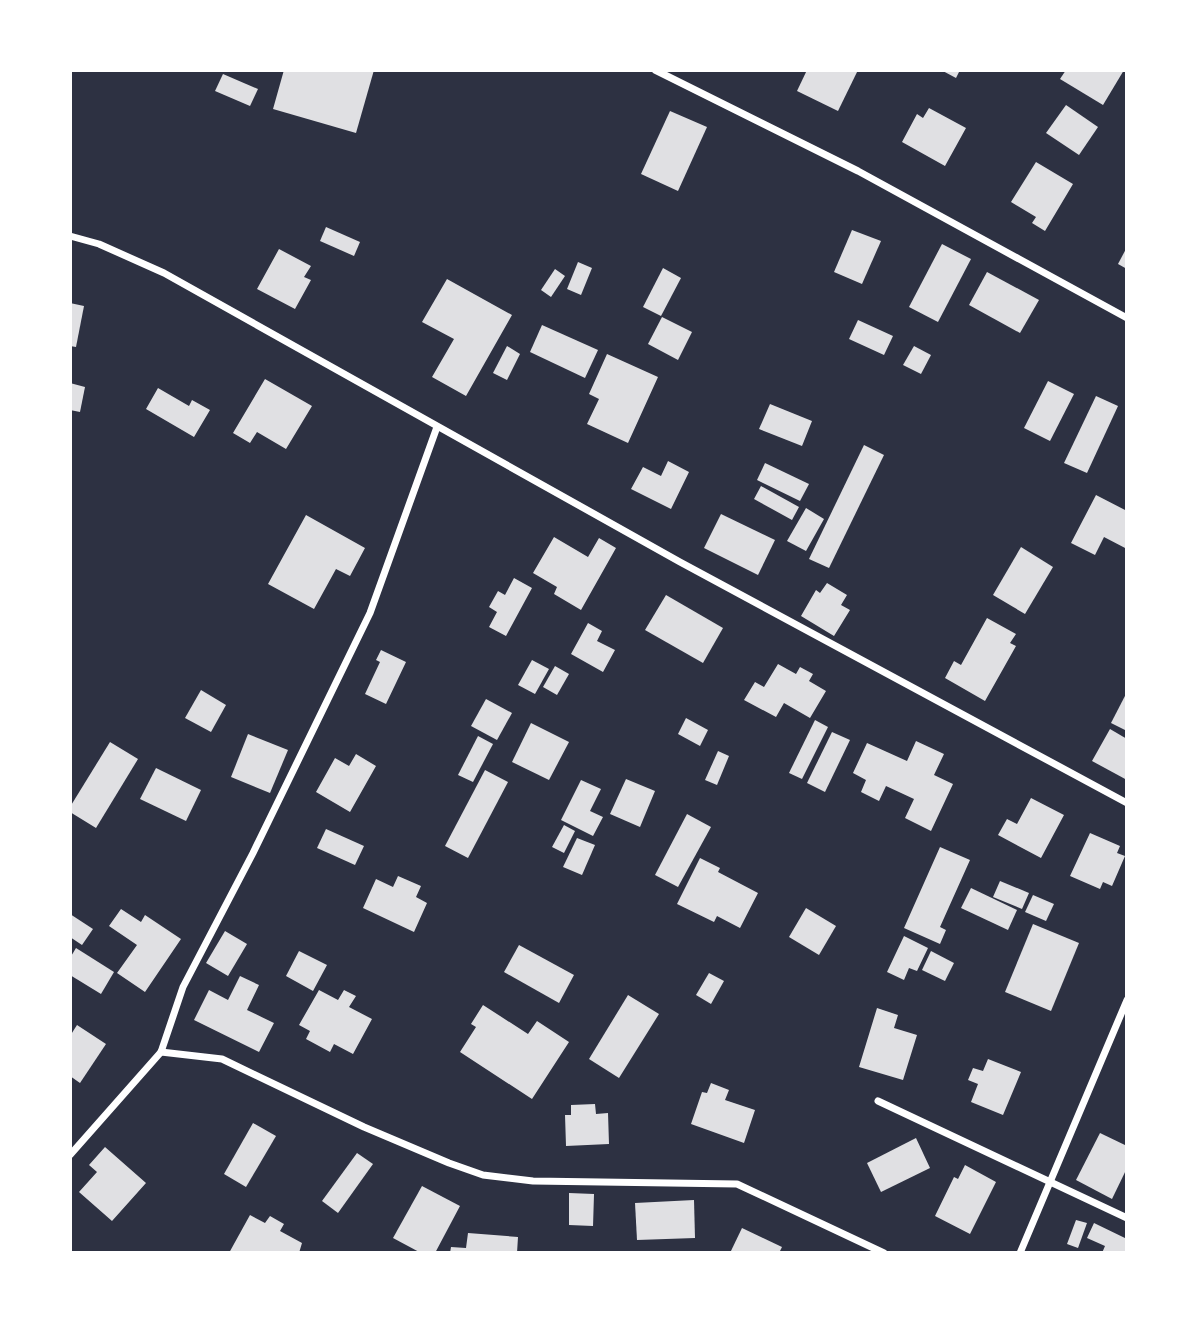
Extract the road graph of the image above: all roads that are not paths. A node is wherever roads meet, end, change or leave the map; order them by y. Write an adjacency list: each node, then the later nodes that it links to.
1 (655, 70): 3 (street)
2 (70, 236): 4 (street)
3 (1127, 318)
4 (437, 428): 5 (street); 7 (street)
5 (1127, 803)
6 (1127, 1000): 10 (street)
7 (161, 1052): 9 (street); 12 (street)
8 (878, 1101): 10 (street)
9 (70, 1155)
10 (1050, 1181): 11 (street); 13 (street)
11 (1127, 1217)
12 (884, 1253)
13 (1020, 1253)

